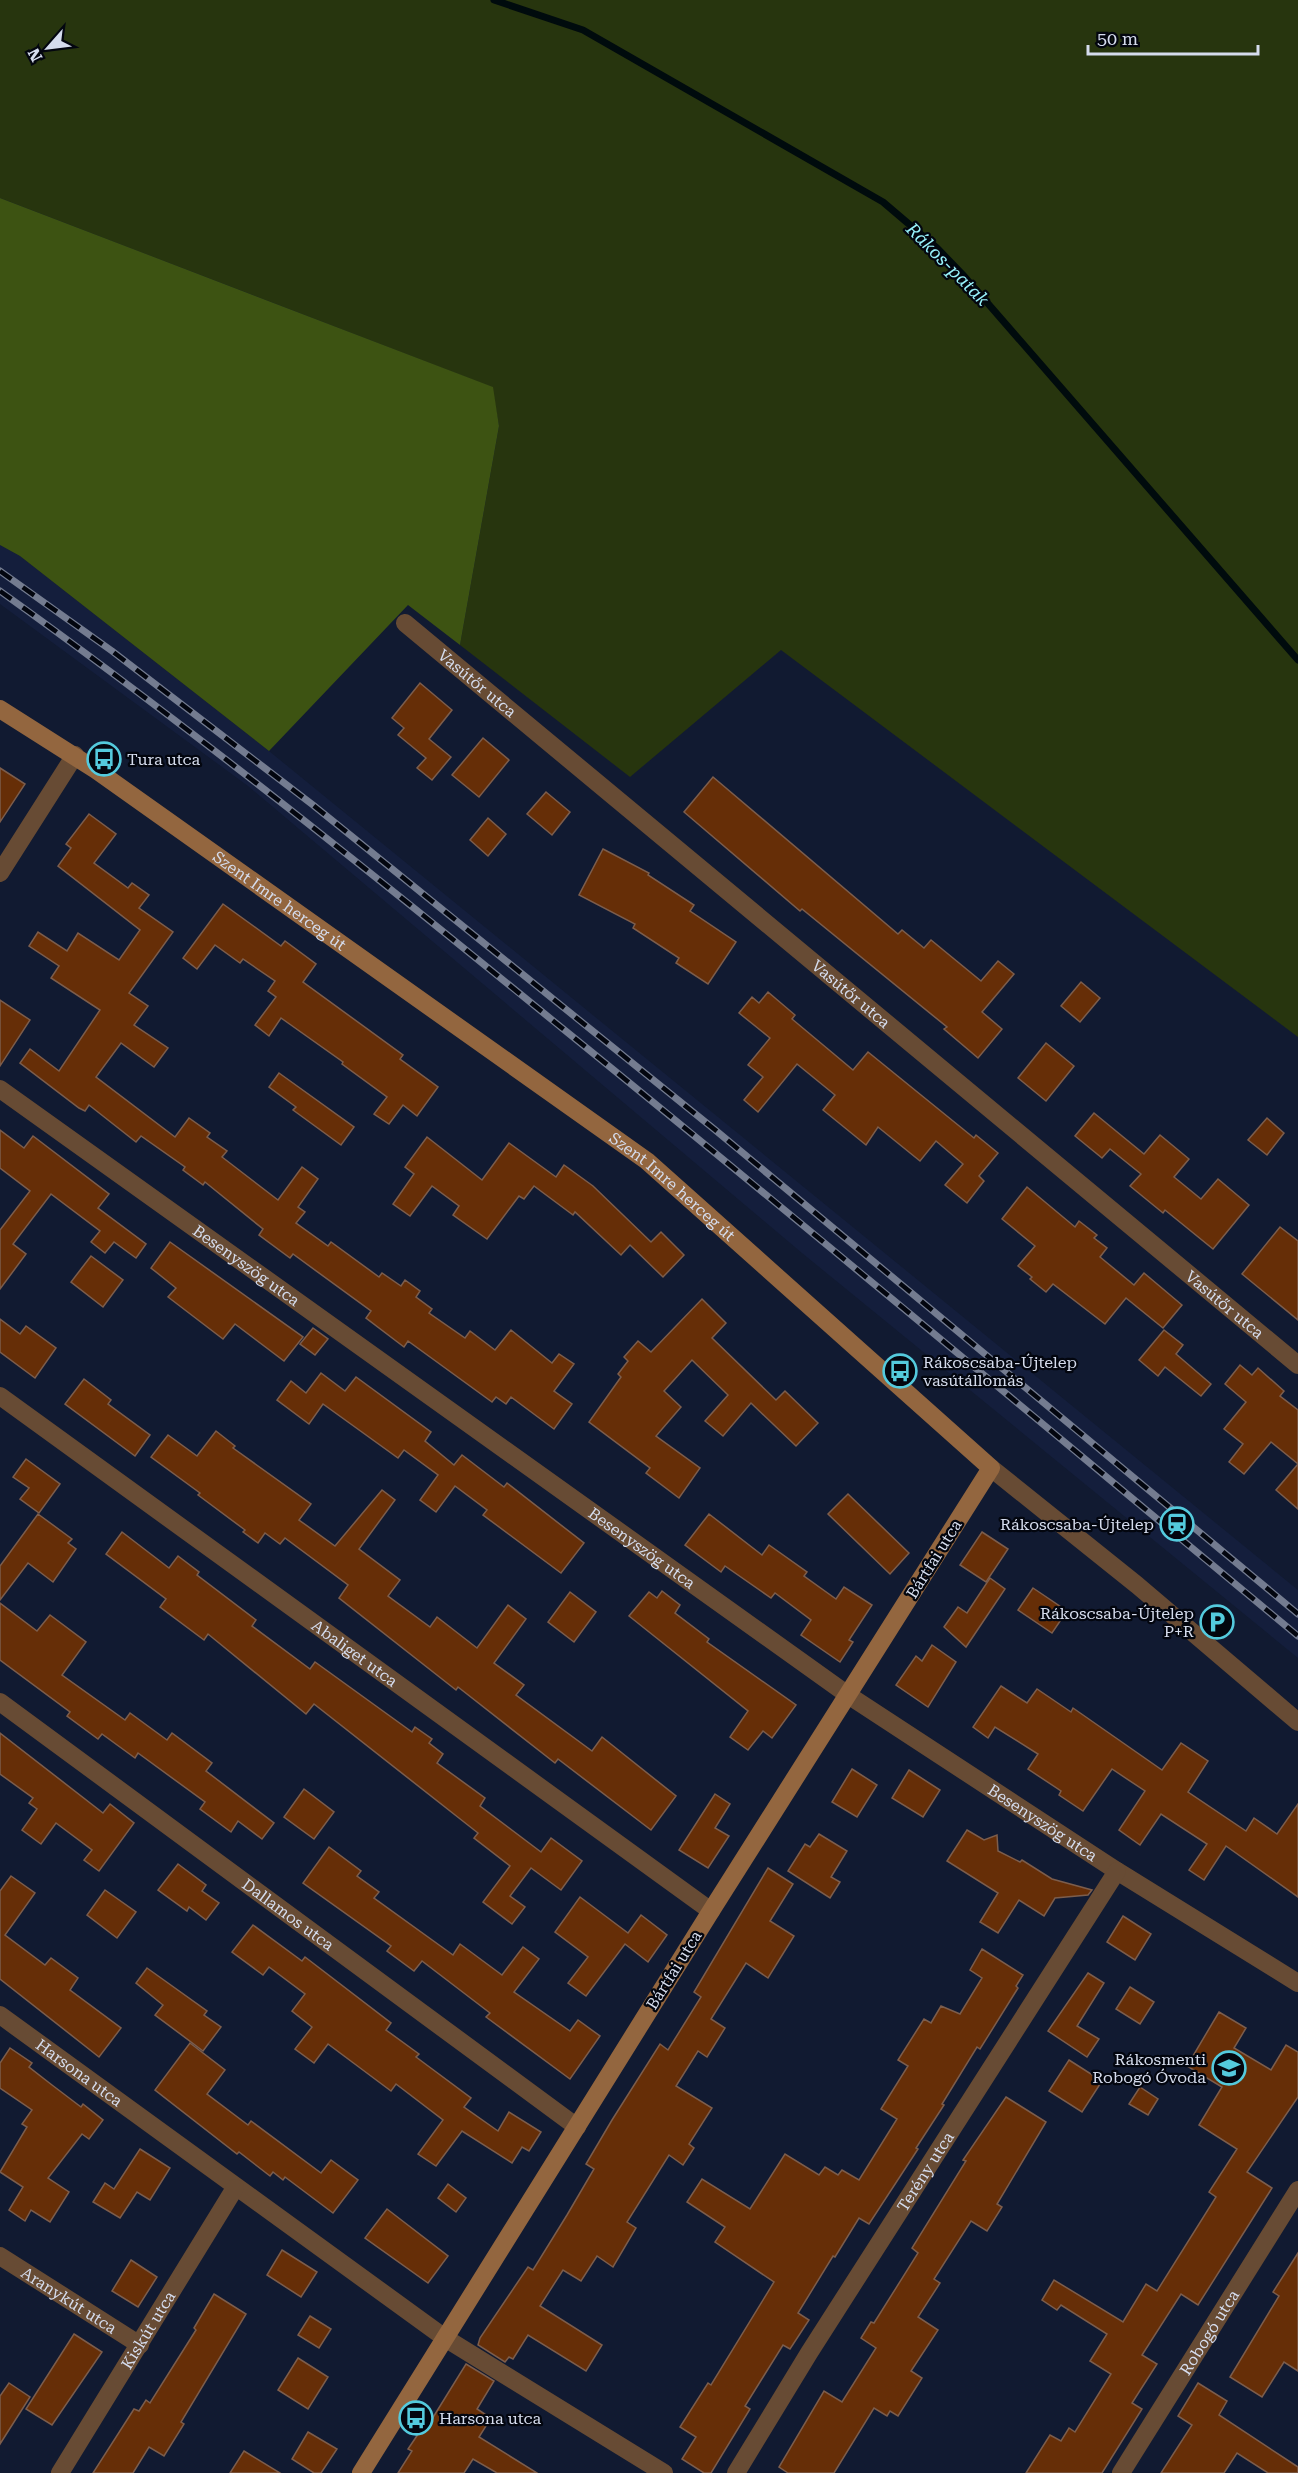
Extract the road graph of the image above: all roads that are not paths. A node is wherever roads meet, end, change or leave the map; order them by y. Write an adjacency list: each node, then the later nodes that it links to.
1 (405, 623): 6 (street, Vasútőr utca)
2 (0, 709): 3 (street, Szent Imre herceg út)
3 (75, 755): 4 (street); 8 (street, Szent Imre herceg út)
4 (0, 873)
5 (0, 1089): 9 (street, Besenyszög utca)
6 (1298, 1365)
7 (0, 1396): 13 (street, Abaliget utca)
8 (991, 1468): 9 (street, Bártfai utca); 11 (street, Szent Imre herceg út)
9 (848, 1695): 12 (street, Besenyszög utca); 13 (street, Bártfai utca)
10 (0, 1702): 16 (street, Dallamos utca)
11 (1298, 1722)
12 (1117, 1871): 14 (street, Besenyszög utca); 25 (street, Terény utca)
13 (711, 1911): 16 (street, Bártfai utca)
14 (1298, 1983)
15 (0, 2015): 17 (street, Harsona utca)
16 (577, 2127): 20 (street, Bártfai utca)
17 (235, 2188): 20 (street, Harsona utca); 21 (street, Kiskút utca)
18 (1298, 2190): 26 (street, Robogó utca)
19 (0, 2256): 21 (street, Aranykút utca)
20 (445, 2338): 23 (street, Bártfai utca); 24 (street, Harsona utca)
21 (140, 2345): 22 (street, Kiskút utca)
22 (60, 2473)
23 (361, 2473)
24 (664, 2473)
25 (736, 2473)
26 (1121, 2473)

